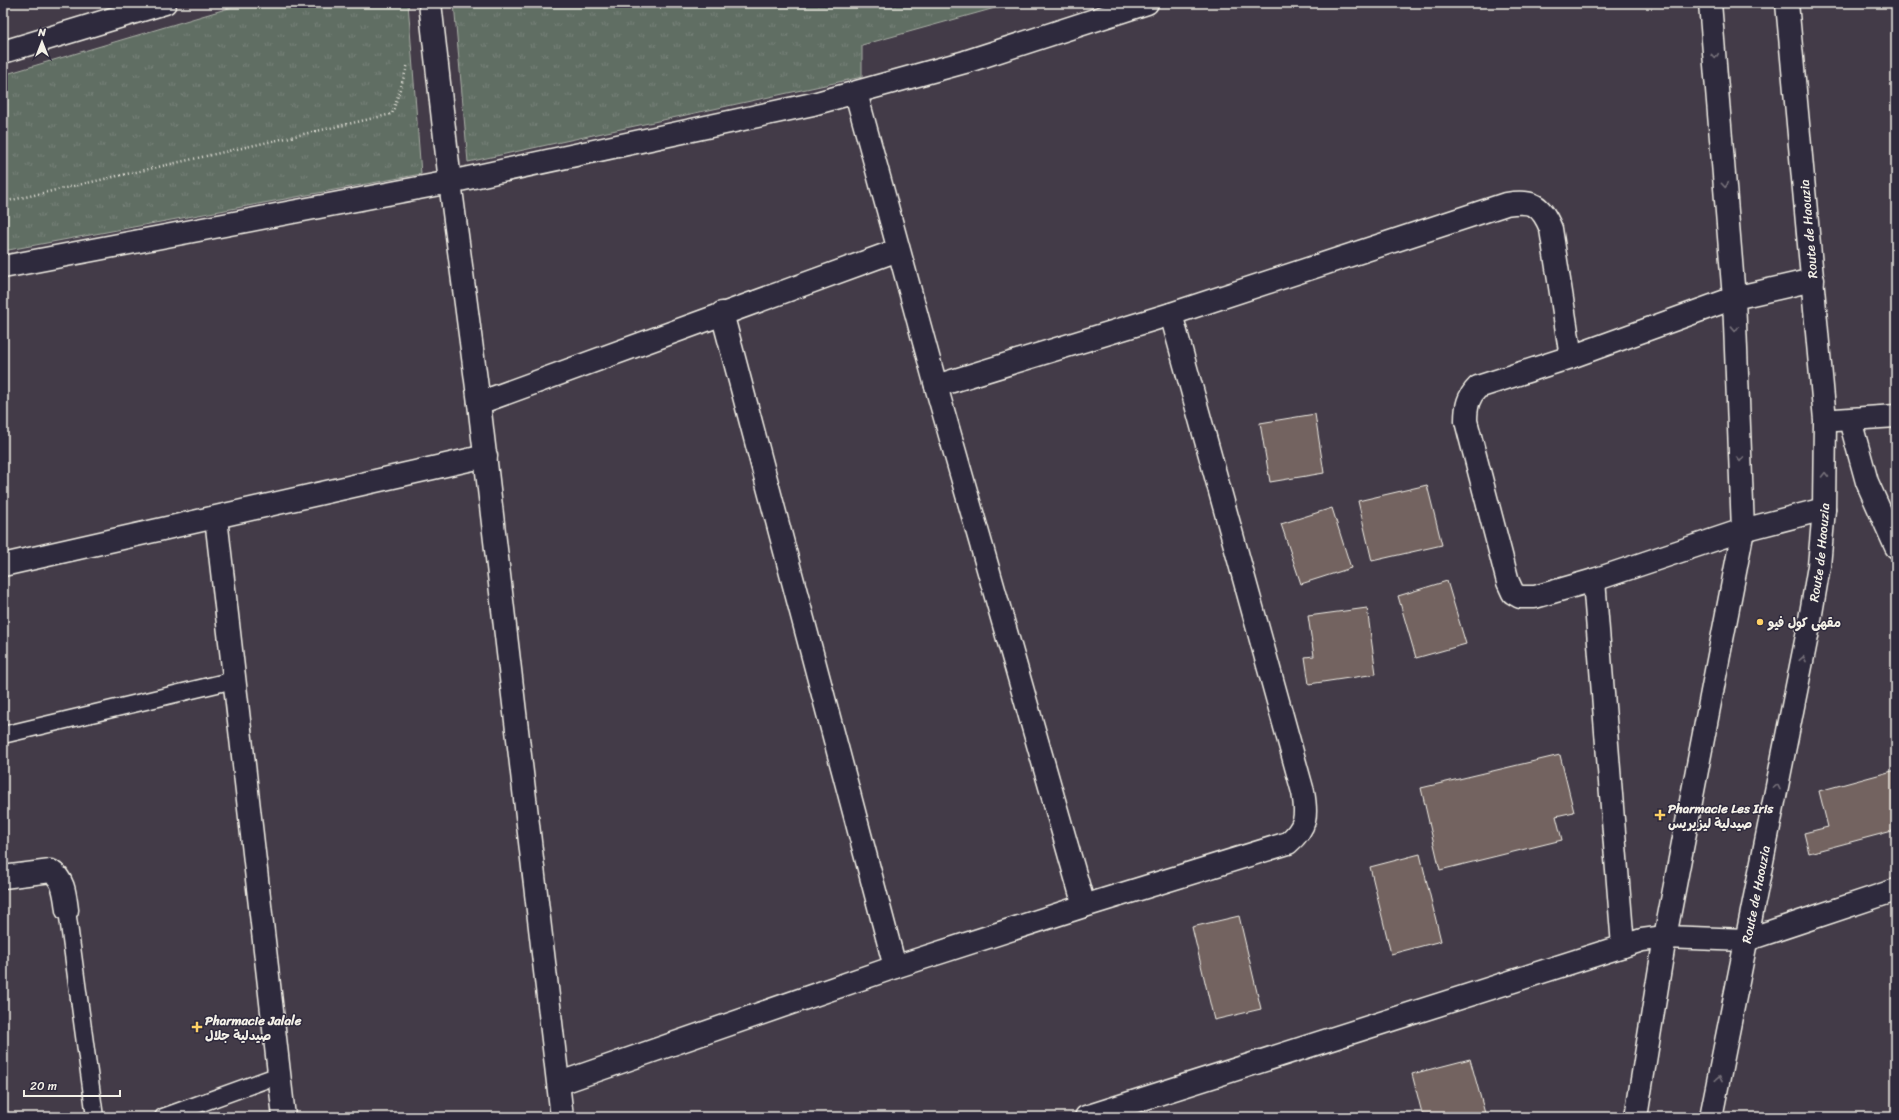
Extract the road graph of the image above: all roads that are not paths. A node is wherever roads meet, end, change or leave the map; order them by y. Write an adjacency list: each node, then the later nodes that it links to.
1 (165, 3): 6 (street)
2 (430, 3): 8 (street)
3 (1147, 3): 7 (street)
4 (1787, 3): 11 (street, Route de Haouzia)
5 (1709, 10): 12 (street, one-way to 12)
6 (3, 52)
7 (856, 93): 8 (street); 9 (street)
8 (450, 182): 10 (street); 17 (street)
9 (898, 250): 13 (street); 16 (street)
10 (3, 267)
11 (1813, 280): 12 (street); 19 (street, Route de Haouzia)
12 (1734, 298): 15 (street); 24 (street, one-way to 24)
13 (722, 313): 17 (street); 37 (street)
14 (1171, 314): 15 (street); 16 (street); 32 (street)
15 (1572, 357): 27 (street)
16 (936, 386): 32 (street)
17 (480, 403): 21 (street)
18 (1896, 416): 20 (street)
19 (1825, 420): 20 (street); 22 (street, Route de Haouzia, one-way to 19)
20 (1850, 420): 25 (street)
21 (486, 456): 23 (street); 39 (street)
22 (1824, 508): 24 (street); 35 (street, Route de Haouzia, one-way to 22)
23 (216, 518): 26 (street); 28 (street)
24 (1743, 530): 27 (street); 34 (street)
25 (1896, 547)
26 (3, 565)
27 (1594, 580): 36 (street)
28 (234, 680): 29 (lane); 38 (street)
29 (3, 735)
30 (3, 877): 33 (street)
31 (1896, 890): 35 (street)
32 (1084, 906): 37 (street)
33 (67, 910): 40 (lane)
34 (1665, 937): 35 (street); 36 (street); 45 (street)
35 (1746, 940): 46 (street, Route de Haouzia, one-way to 35)
36 (1623, 946): 44 (street)
37 (896, 967): 39 (street)
38 (279, 1075): 41 (lane); 42 (street)
39 (560, 1083): 43 (street)
40 (95, 1117)
41 (163, 1117)
42 (284, 1117)
43 (562, 1117)
44 (1086, 1117)
45 (1636, 1117)
46 (1711, 1117)

